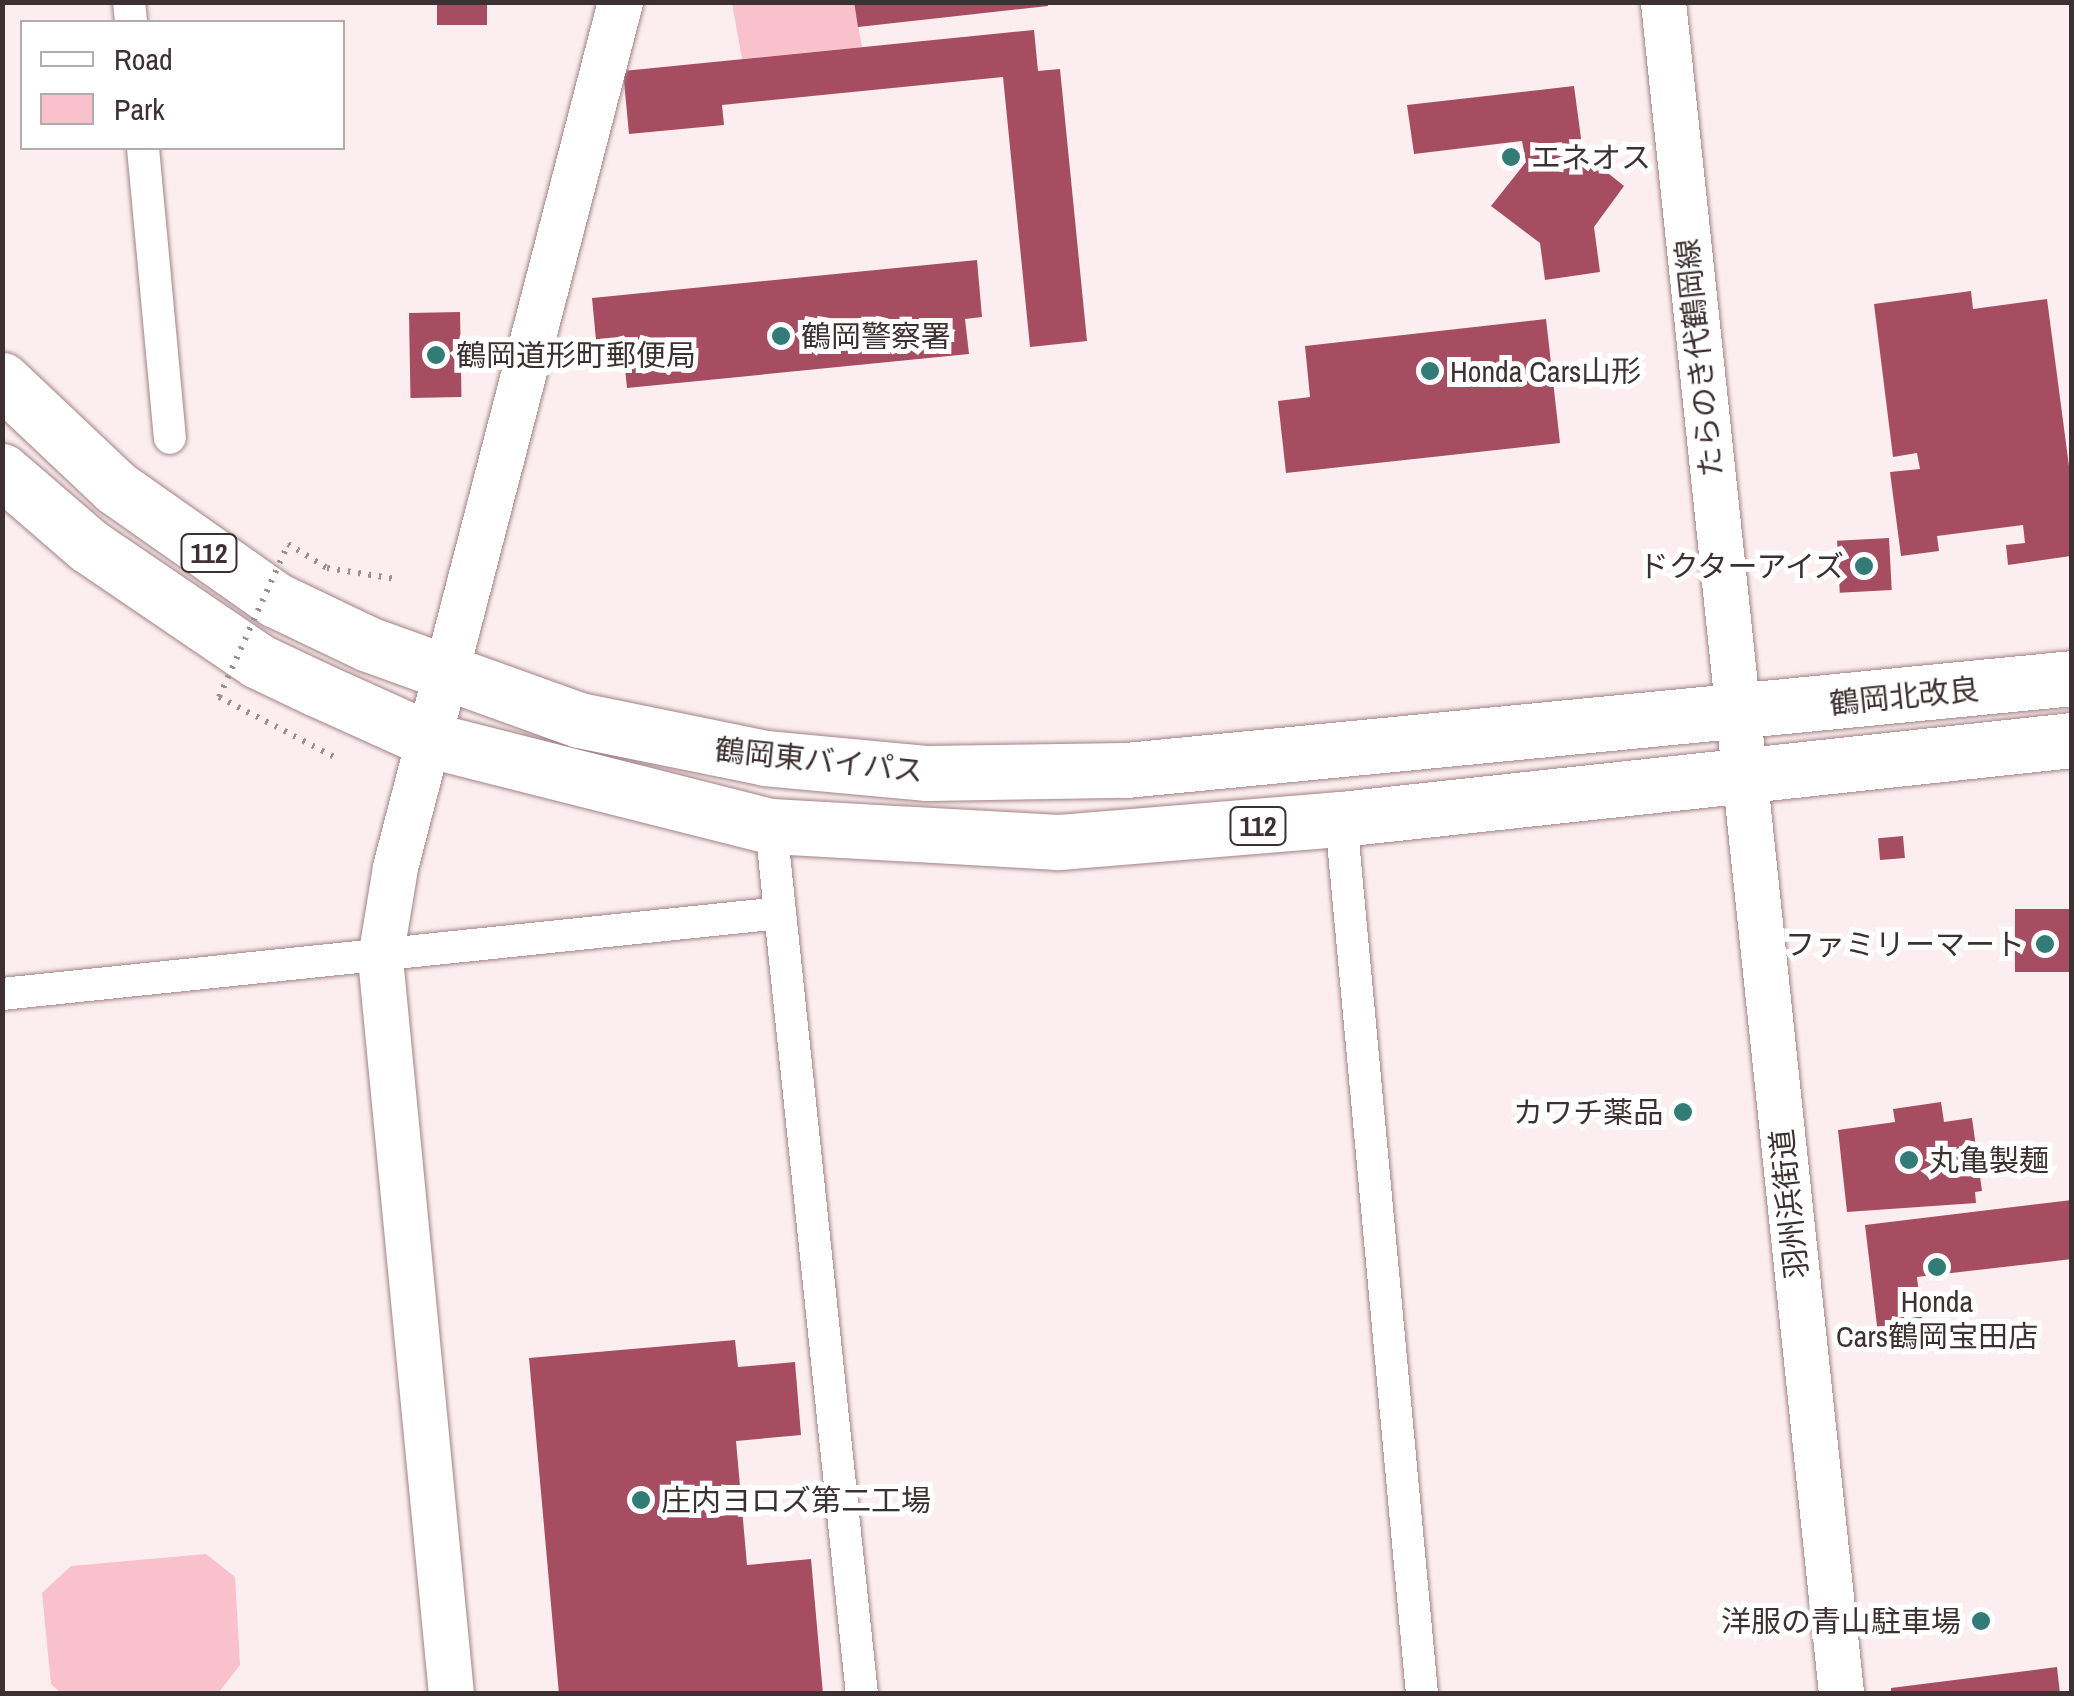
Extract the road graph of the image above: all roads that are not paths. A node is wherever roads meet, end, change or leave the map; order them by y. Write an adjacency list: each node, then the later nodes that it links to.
1 (620, 2): 7 (street)
2 (1664, 2): 9 (street, たらのき代鶴岡線)
3 (142, 150): 5 (street)
4 (2, 380): 7 (highway, 鶴岡東バイパス / 112)
5 (170, 438)
6 (2, 471): 10 (highway, 鶴岡東バイパス / 112)
7 (450, 673): 9 (highway, 鶴岡東バイパス / 112); 10 (street)
8 (2072, 678): 9 (highway, 鶴岡北改良 / 112)
9 (1737, 714): 12 (street, 羽州浜街道)
10 (430, 740): 14 (highway, 鶴岡東バイパス / 112); 16 (street)
11 (2072, 740): 12 (highway, 鶴岡北改良 / 112)
12 (1745, 774): 13 (highway, 鶴岡東バイパス / 112); 21 (street, 羽州浜街道)
13 (1341, 819): 14 (highway, 鶴岡東バイパス / 112); 20 (street)
14 (771, 826): 15 (street)
15 (780, 913): 16 (street); 19 (street)
16 (380, 958): 17 (street); 18 (street)
17 (2, 994)
18 (452, 1694)
19 (862, 1694)
20 (1422, 1694)
21 (1841, 1694)

